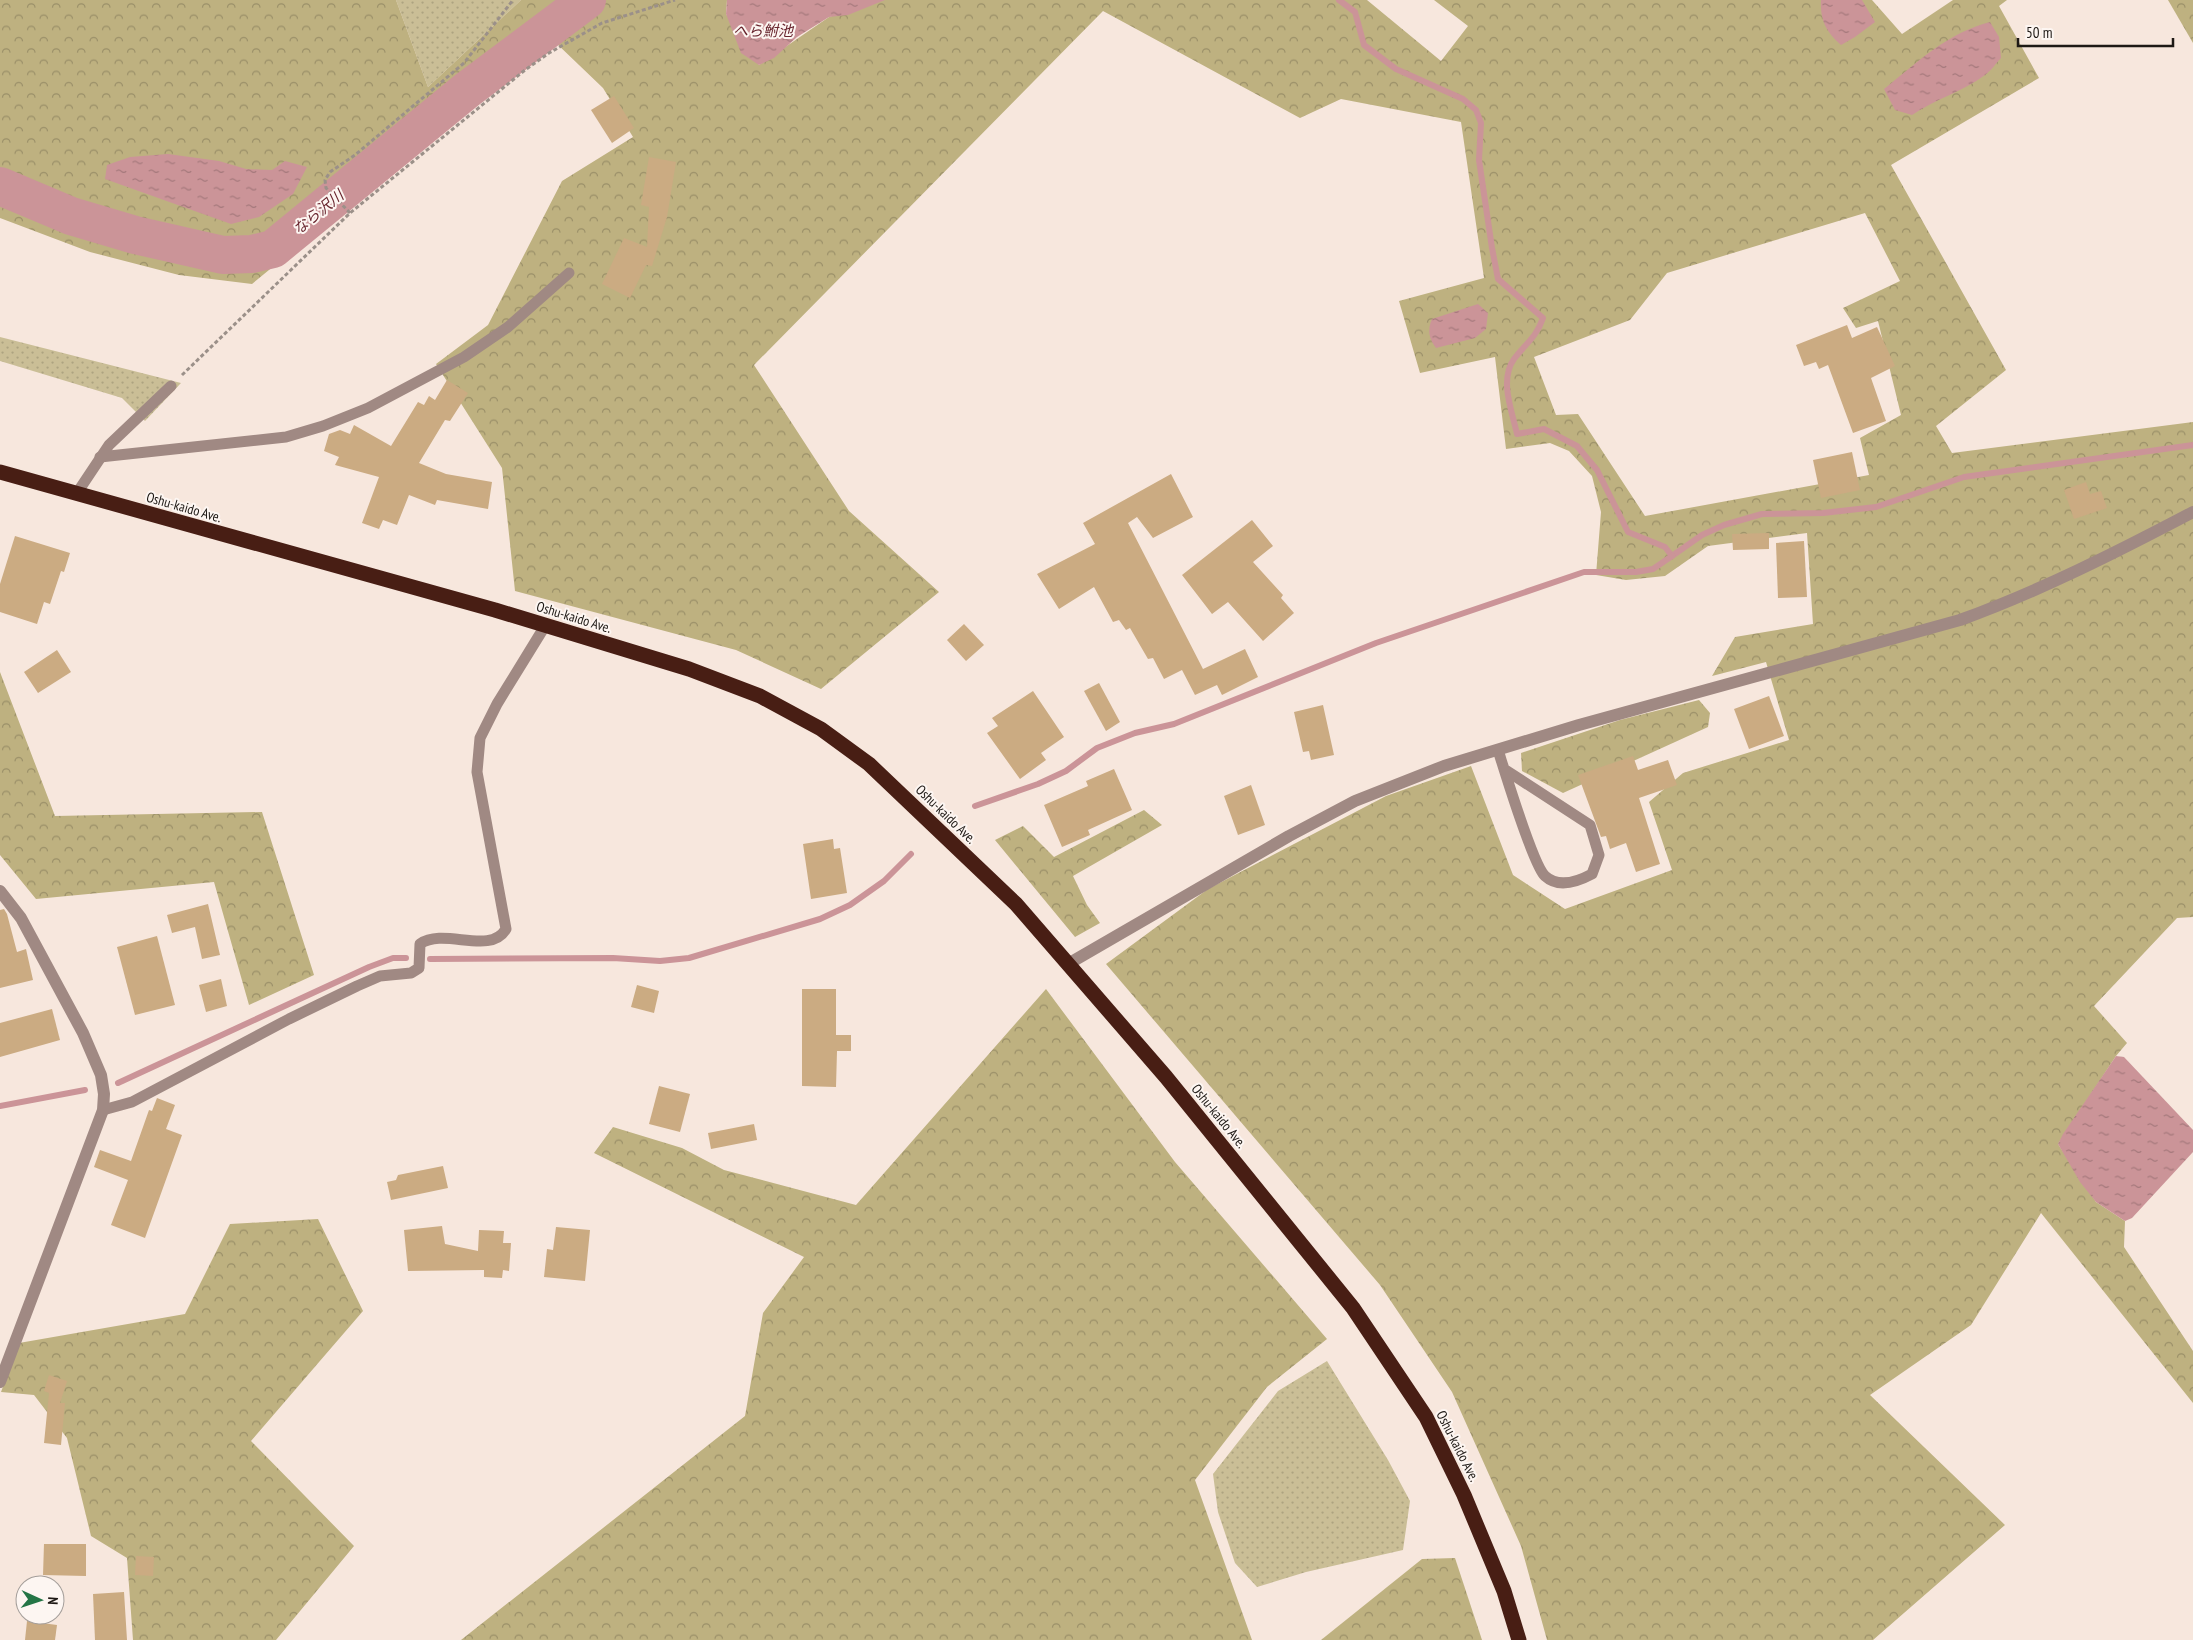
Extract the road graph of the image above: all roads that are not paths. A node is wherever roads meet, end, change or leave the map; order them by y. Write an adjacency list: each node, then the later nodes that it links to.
1 (569, 273): 3 (lane)
2 (171, 386): 3 (lane)
3 (100, 457): 5 (lane)
4 (0, 472): 5 (highway, Oshu-kaido Ave.)
5 (78, 493): 7 (highway, Oshu-kaido Ave.)
6 (2193, 512): 8 (street)
7 (545, 626): 11 (highway, Oshu-kaido Ave.); 12 (lane)
8 (1498, 750): 9 (lane); 11 (street)
9 (1504, 769): 9 (lane)
10 (0, 891): 12 (street)
11 (1068, 964): 14 (highway, Oshu-kaido Ave.)
12 (103, 1110): 13 (street)
13 (0, 1382)
14 (1519, 1640)

